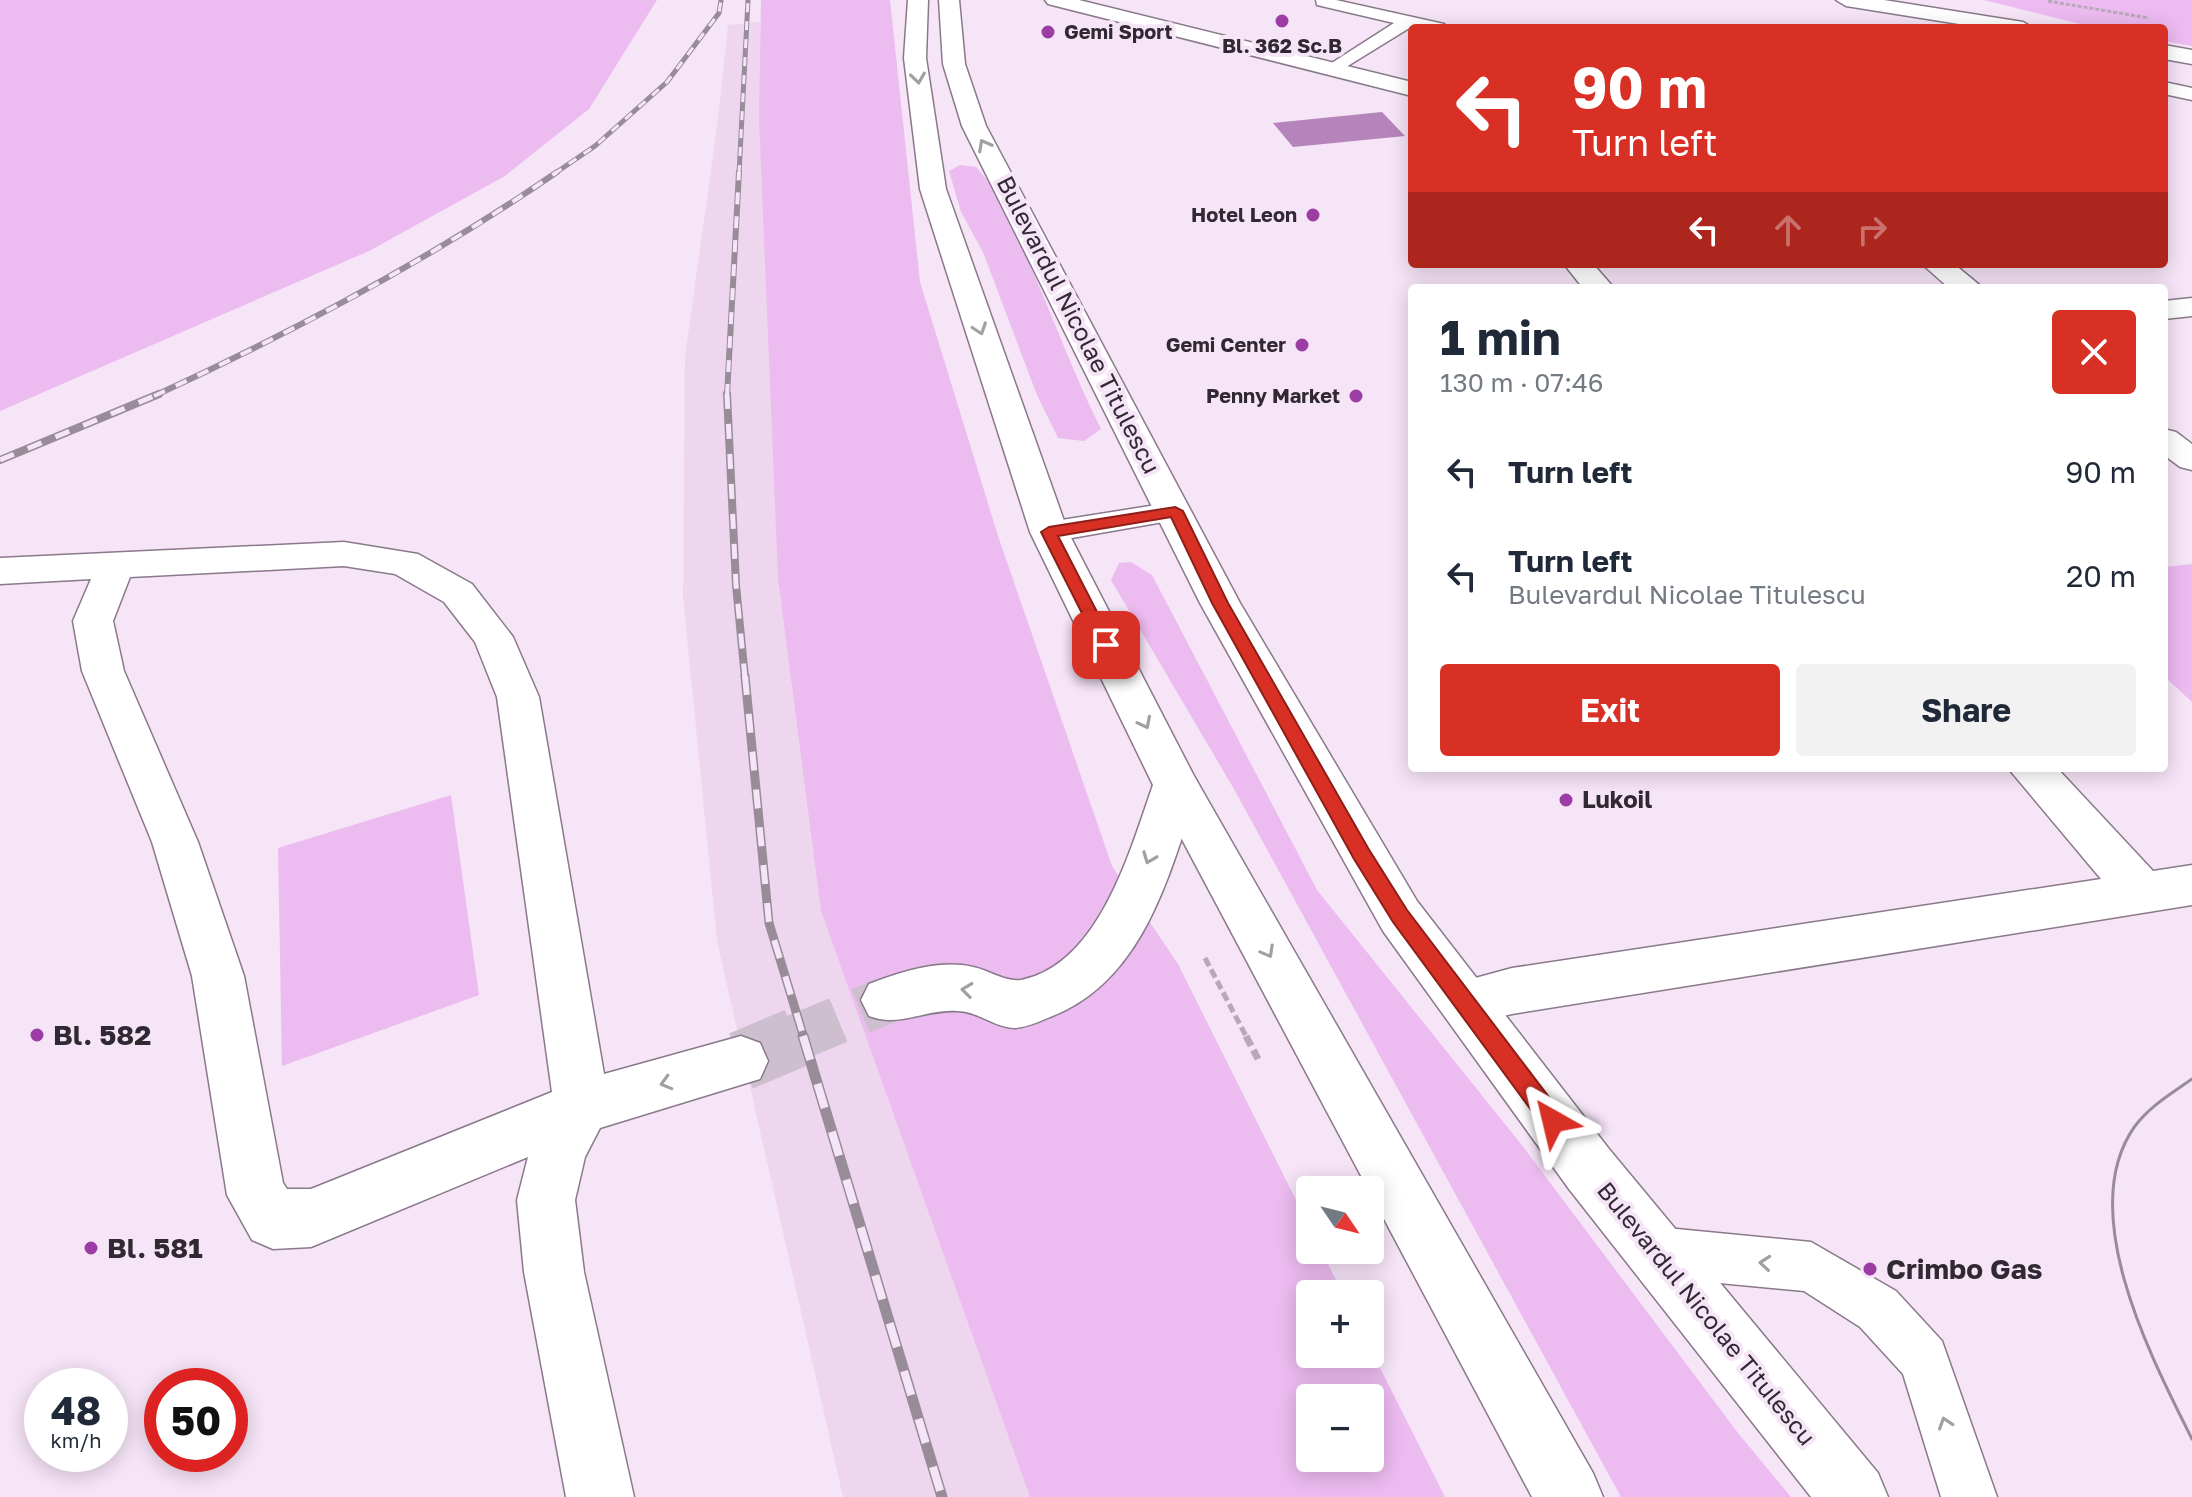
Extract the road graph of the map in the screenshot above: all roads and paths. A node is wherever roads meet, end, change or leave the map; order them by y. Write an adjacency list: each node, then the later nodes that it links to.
1 (918, 0): 26 (main road, one-way to 26)
2 (949, 0): 25 (main road, Bulevardul Nicolae Titulescu, one-way to 2)
3 (1846, 0): 9 (main road)
4 (2043, 0): 7 (path)
5 (1063, 1): 13 (main road)
6 (1323, 2): 8 (lane)
7 (2151, 18)
8 (1408, 21): 10 (lane); 13 (lane)
9 (1966, 23)
10 (1421, 24)
11 (2168, 53): 12 (main road)
12 (2192, 57)
13 (1333, 70): 14 (main road)
14 (1408, 88)
15 (2168, 89): 16 (lane)
16 (2192, 94)
17 (1582, 268): 19 (main road)
18 (1941, 268): 20 (main road)
19 (1596, 284)
20 (1963, 284)
21 (2192, 307): 22 (main road)
22 (2168, 310)
23 (2168, 442): 24 (main road)
24 (2192, 460)
25 (1175, 511): 26 (lane); 34 (main road, Bulevardul Nicolae Titulescu)
26 (1049, 532): 30 (main road, one-way to 30)
27 (116, 565): 28 (main road); 36 (main road); 36 (main road)
28 (0, 571)
29 (2034, 772): 32 (main road)
30 (1176, 785): 33 (main road, one-way to 33); 39 (main road, one-way to 39)
31 (2192, 885): 32 (main road)
32 (2143, 893): 34 (main road)
33 (887, 1000)
34 (1464, 1002): 37 (main road, Bulevardul Nicolae Titulescu)
35 (741, 1061): 36 (main road, one-way to 36)
36 (582, 1107): 38 (main road)
37 (1656, 1252): 40 (main road, Bulevardul Nicolae Titulescu); 41 (lane, one-way to 37)
38 (600, 1497)
39 (1569, 1497)
40 (1854, 1497)
41 (1969, 1497)

